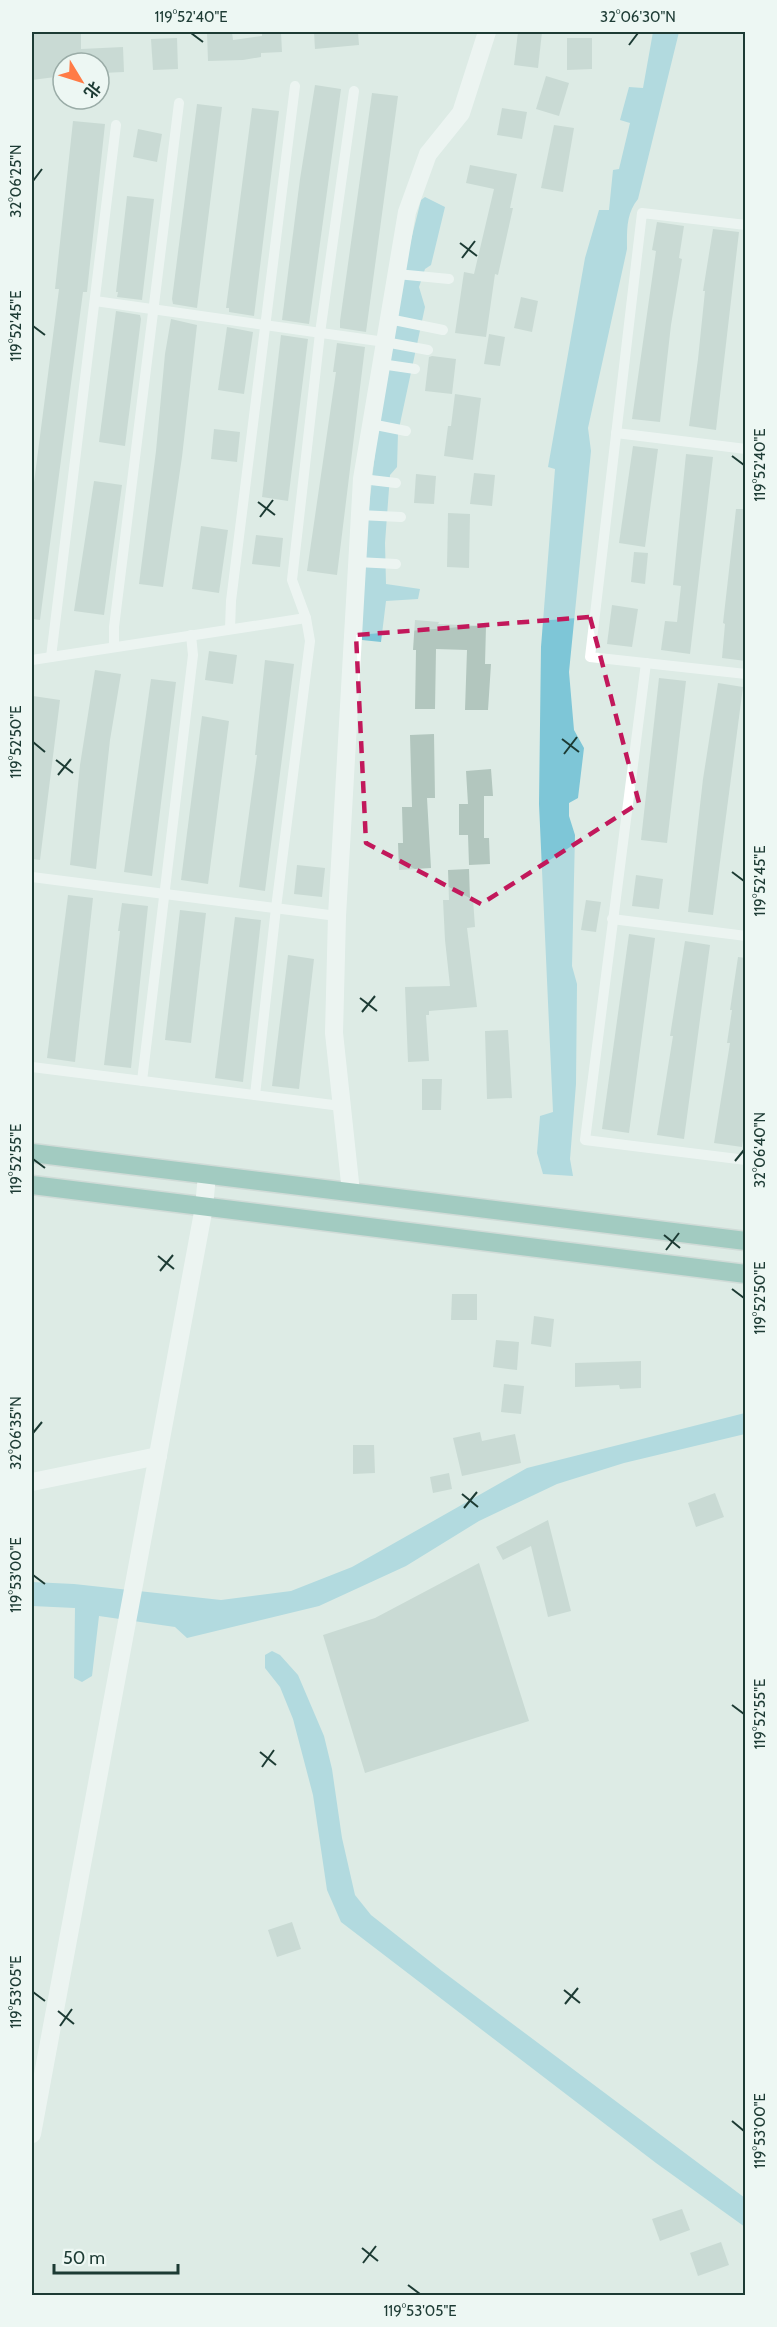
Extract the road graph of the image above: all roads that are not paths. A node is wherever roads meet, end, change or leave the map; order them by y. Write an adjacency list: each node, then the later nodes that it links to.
1 (487, 32): 7 (street)
2 (295, 86): 12 (lane)
3 (354, 91): 14 (lane)
4 (179, 103): 10 (lane)
5 (116, 125): 9 (lane)
6 (746, 225): 21 (lane)
7 (397, 274): 8 (lane); 11 (street)
8 (449, 279)
9 (95, 301): 10 (lane); 33 (lane)
10 (154, 310): 12 (lane); 32 (lane)
11 (389, 319): 13 (lane); 15 (street)
12 (265, 325): 14 (lane); 30 (lane)
13 (443, 330)
14 (321, 333): 15 (lane); 29 (lane)
15 (385, 342): 16 (lane); 17 (street)
16 (428, 350)
17 (381, 364): 18 (lane); 19 (street)
18 (415, 369)
19 (371, 424): 20 (lane); 23 (street)
20 (406, 431)
21 (616, 433): 22 (lane); 35 (lane)
22 (746, 449)
23 (362, 479): 24 (lane); 25 (street)
24 (396, 483)
25 (359, 515): 26 (lane); 27 (street)
26 (401, 517)
27 (357, 562): 28 (lane); 40 (street)
28 (396, 564)
29 (306, 618): 30 (lane); 39 (lane)
30 (230, 629): 31 (lane)
31 (191, 635): 32 (lane); 38 (lane)
32 (114, 647): 33 (lane)
33 (51, 657): 34 (lane)
34 (32, 660)
35 (646, 663): 36 (lane); 41 (lane)
36 (746, 674)
37 (32, 877): 38 (lane)
38 (164, 894): 39 (lane); 44 (lane)
39 (276, 908): 40 (lane); 45 (lane)
40 (338, 915): 46 (street)
41 (612, 920): 42 (lane); 48 (lane)
42 (746, 936)
43 (32, 1067): 44 (lane)
44 (142, 1081): 45 (lane)
45 (255, 1095): 46 (lane)
46 (341, 1106): 51 (street)
47 (32, 1153): 49 (main road)
48 (746, 1160)
49 (207, 1175): 51 (main road); 52 (street)
50 (32, 1185): 52 (main road)
51 (351, 1192): 53 (main road)
52 (204, 1207): 54 (main road); 55 (street)
53 (746, 1241)
54 (746, 1274)
55 (158, 1456): 56 (street); 57 (street)
56 (32, 1482)
57 (32, 2134)

